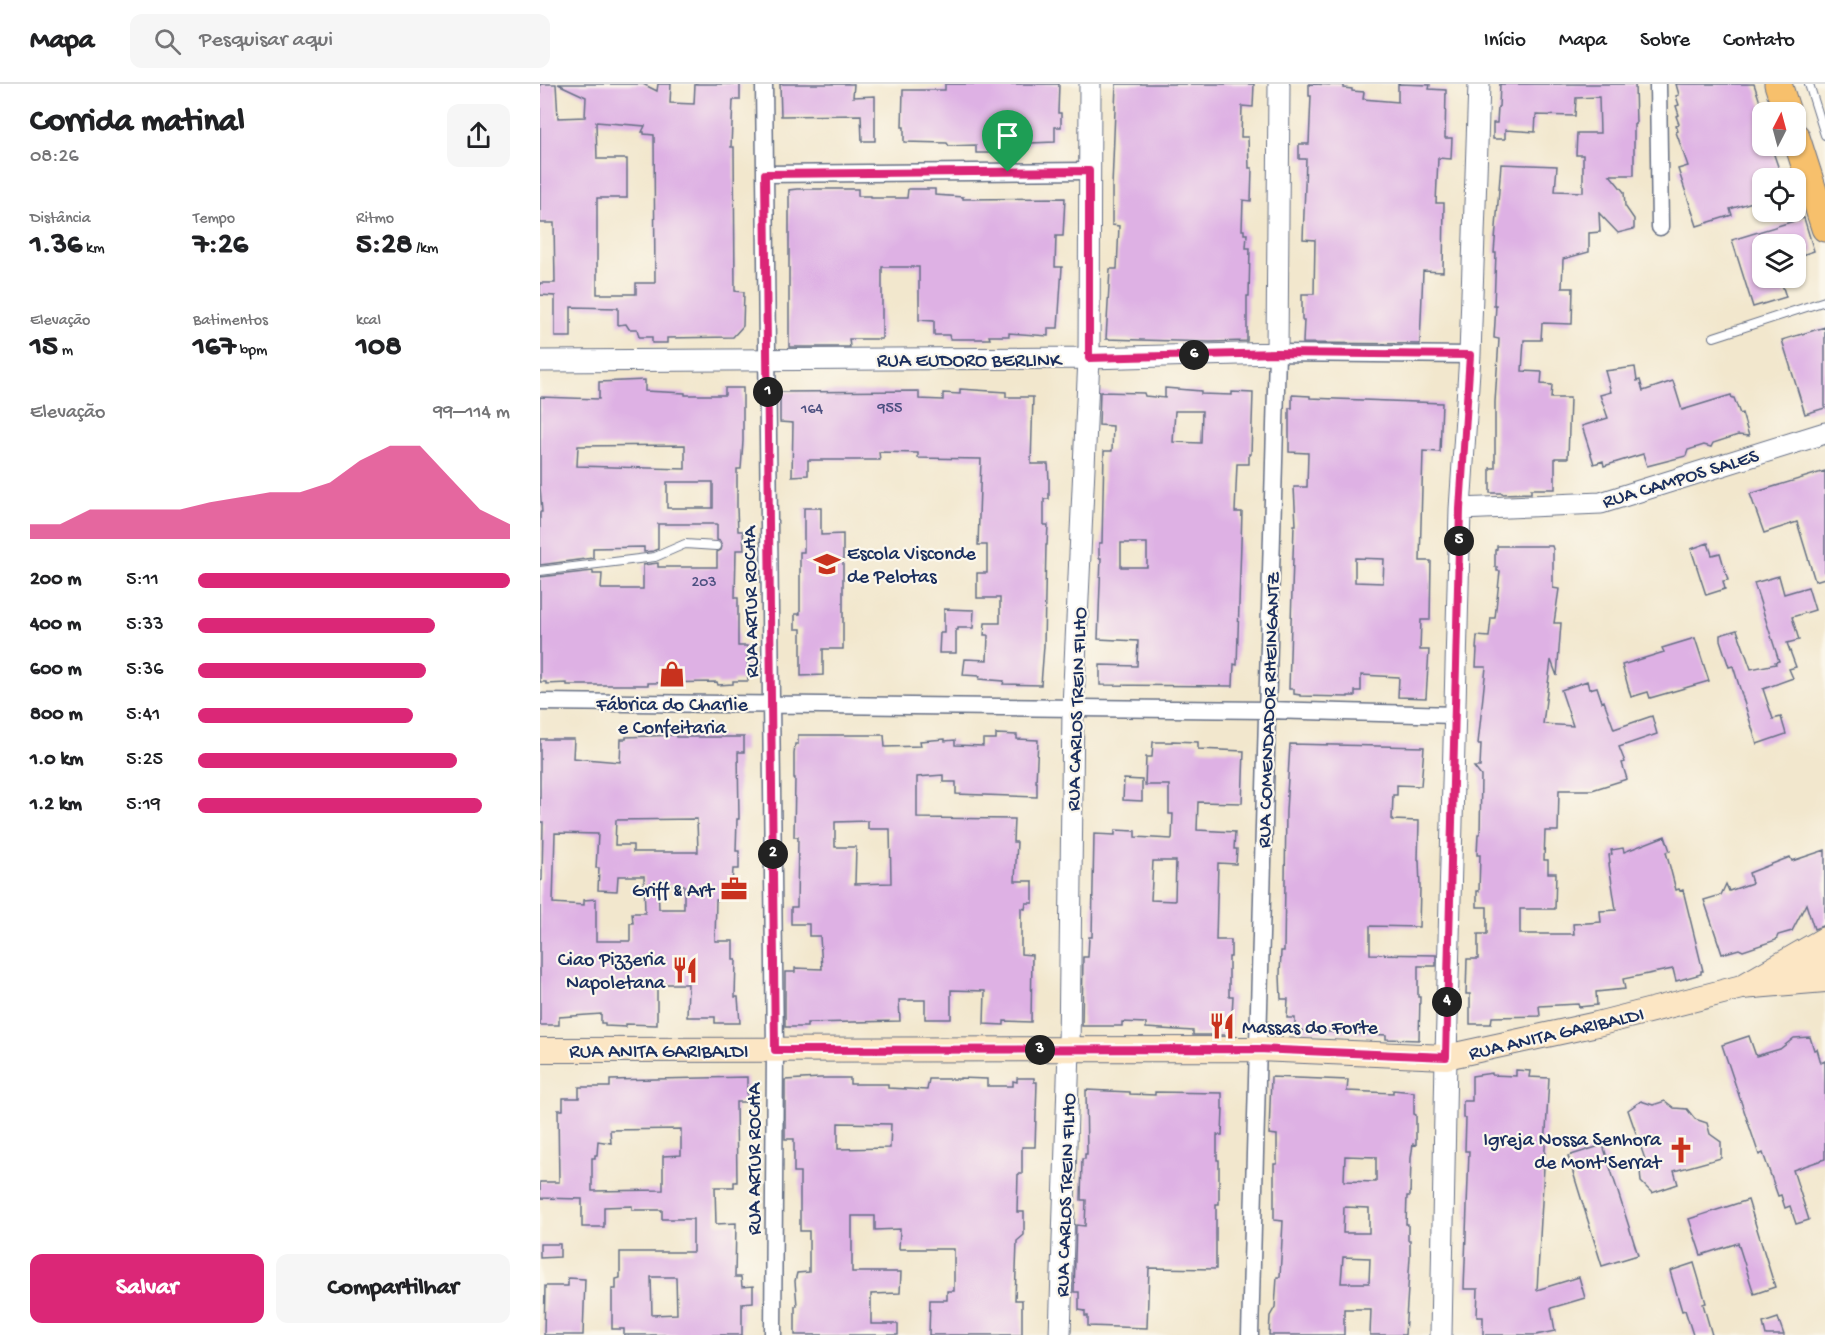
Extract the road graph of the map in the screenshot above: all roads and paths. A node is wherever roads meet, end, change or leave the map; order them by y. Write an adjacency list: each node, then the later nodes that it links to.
1 (764, 84): 12 (street, RUA ARTUR ROCHA)
2 (1090, 84): 11 (street, RUA CARLOS TREIN FILHO)
3 (1279, 84): 17 (street, RUA COMENDADOR RHEINGANTZ)
4 (1479, 84): 18 (street)
5 (1658, 84): 13 (street)
6 (1778, 84): 8 (main road)
7 (1809, 84): 9 (lane)
8 (1784, 102)
9 (1825, 135)
10 (1802, 156): 14 (main road)
11 (1089, 171): 12 (street); 19 (street, RUA CARLOS TREIN FILHO)
12 (765, 174): 20 (street, RUA ARTUR ROCHA)
13 (1660, 227)
14 (1825, 228)
15 (1825, 301): 16 (lane)
16 (1714, 337)
17 (1277, 353): 18 (street, RUA EUDORO BERLINK); 19 (street, RUA EUDORO BERLINK); 29 (street, RUA COMENDADOR RHEINGANTZ)
18 (1470, 355): 23 (street)
19 (1089, 358): 20 (street, RUA EUDORO BERLINK); 28 (street, RUA CARLOS TREIN FILHO)
20 (767, 360): 21 (street, RUA EUDORO BERLINK); 27 (street, RUA ARTUR ROCHA)
21 (540, 362)
22 (1825, 433): 23 (street, RUA CAMPOS SALES)
23 (1460, 509): 30 (street)
24 (716, 546): 25 (lane)
25 (540, 571)
26 (540, 702): 27 (street)
27 (771, 704): 28 (street); 37 (street, RUA ARTUR ROCHA)
28 (1073, 708): 29 (street); 38 (street, RUA CARLOS TREIN FILHO)
29 (1267, 710): 30 (street); 35 (street, RUA COMENDADOR RHEINGANTZ)
30 (1455, 716): 39 (street)
31 (1825, 939): 34 (main road, RUA ANITA GARIBALDI)
32 (1825, 960): 34 (main road)
33 (1825, 980): 34 (main road, RUA ANITA GARIBALDI)
34 (1742, 987): 39 (main road, RUA ANITA GARIBALDI)
35 (1258, 1049): 38 (main road, RUA ANITA GARIBALDI); 39 (main road, RUA ANITA GARIBALDI); 42 (street, RUA COMENDADOR RHEINGANTZ)
36 (540, 1050): 37 (main road, RUA ANITA GARIBALDI)
37 (775, 1050): 38 (main road, RUA ANITA GARIBALDI); 40 (street, RUA ARTUR ROCHA)
38 (1069, 1050): 41 (street, RUA CARLOS TREIN FILHO)
39 (1446, 1057): 43 (street)
40 (773, 1335)
41 (1060, 1335)
42 (1250, 1335)
43 (1442, 1335)

